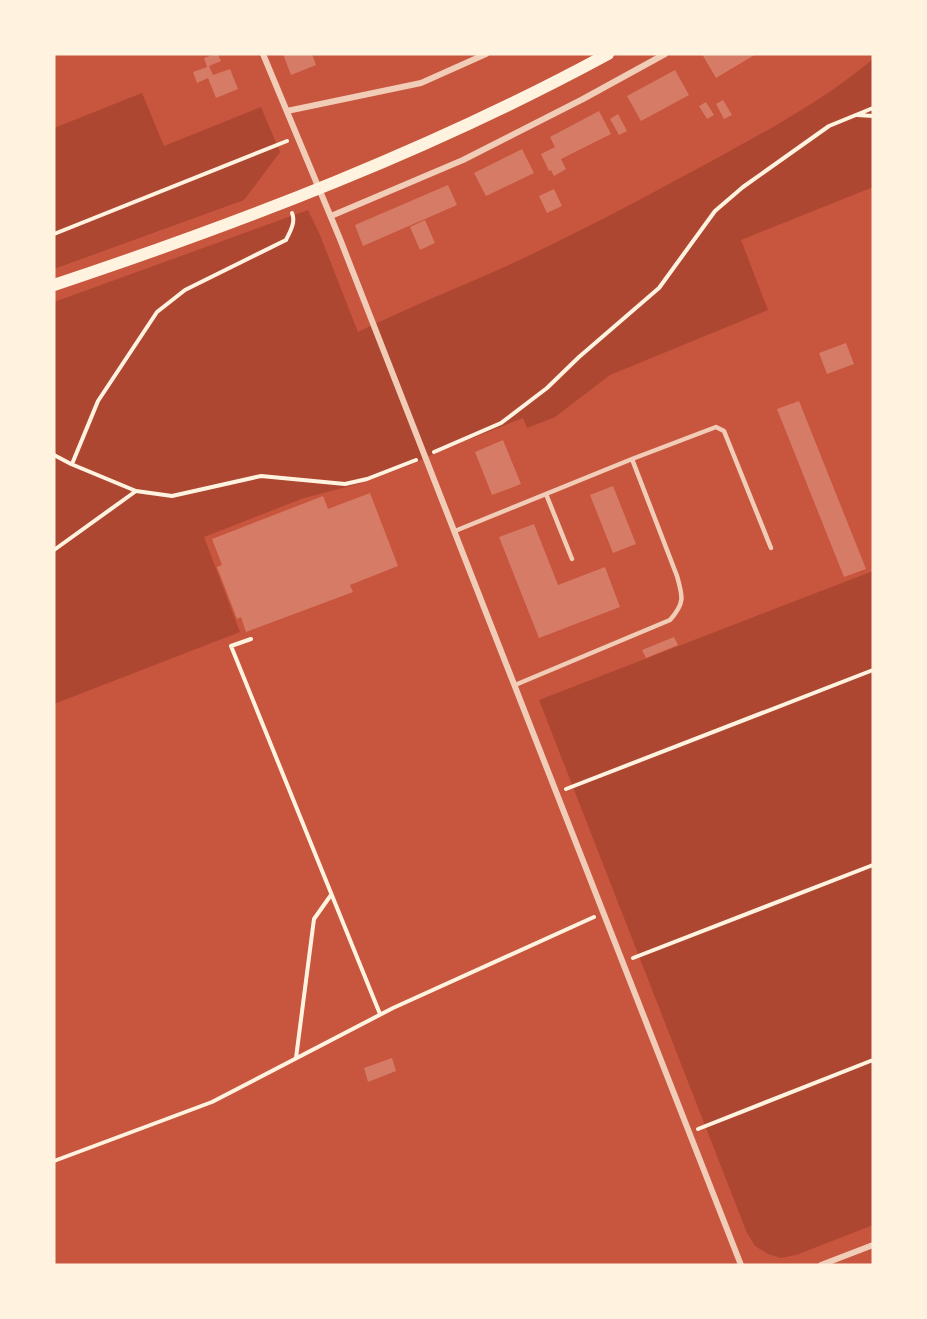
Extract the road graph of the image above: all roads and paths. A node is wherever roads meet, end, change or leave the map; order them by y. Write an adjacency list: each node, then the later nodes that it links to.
1 (263, 54): 6 (street)
2 (486, 54): 6 (street)
3 (608, 54): 10 (main road)
4 (665, 54): 11 (street)
5 (873, 108): 7 (path)
6 (287, 111): 9 (street)
7 (856, 115): 8 (path); 16 (path)
8 (873, 116)
9 (298, 137): 10 (street); 13 (path)
10 (319, 188): 11 (street); 14 (main road)
11 (331, 216): 16 (street)
12 (294, 217): 18 (path)
13 (54, 234)
14 (54, 285)
15 (54, 455): 18 (path)
16 (425, 456): 19 (path); 21 (street)
17 (632, 459): 20 (lane); 22 (lane); 27 (lane)
18 (71, 464): 19 (path)
19 (136, 491): 23 (path)
20 (546, 494): 21 (lane); 24 (lane)
21 (455, 531): 27 (street)
22 (771, 548)
23 (54, 550)
24 (572, 560)
25 (251, 639): 30 (path)
26 (873, 670): 28 (path)
27 (515, 685): 28 (street)
28 (556, 792): 31 (street)
29 (873, 865): 32 (path)
30 (332, 895): 33 (path); 34 (path)
31 (603, 913): 32 (street); 33 (path)
32 (623, 962): 36 (street)
33 (380, 1014): 34 (path)
34 (296, 1058): 37 (path)
35 (873, 1060): 36 (path)
36 (689, 1132): 39 (street)
37 (54, 1161)
38 (873, 1245): 40 (street)
39 (741, 1265)
40 (821, 1265)

